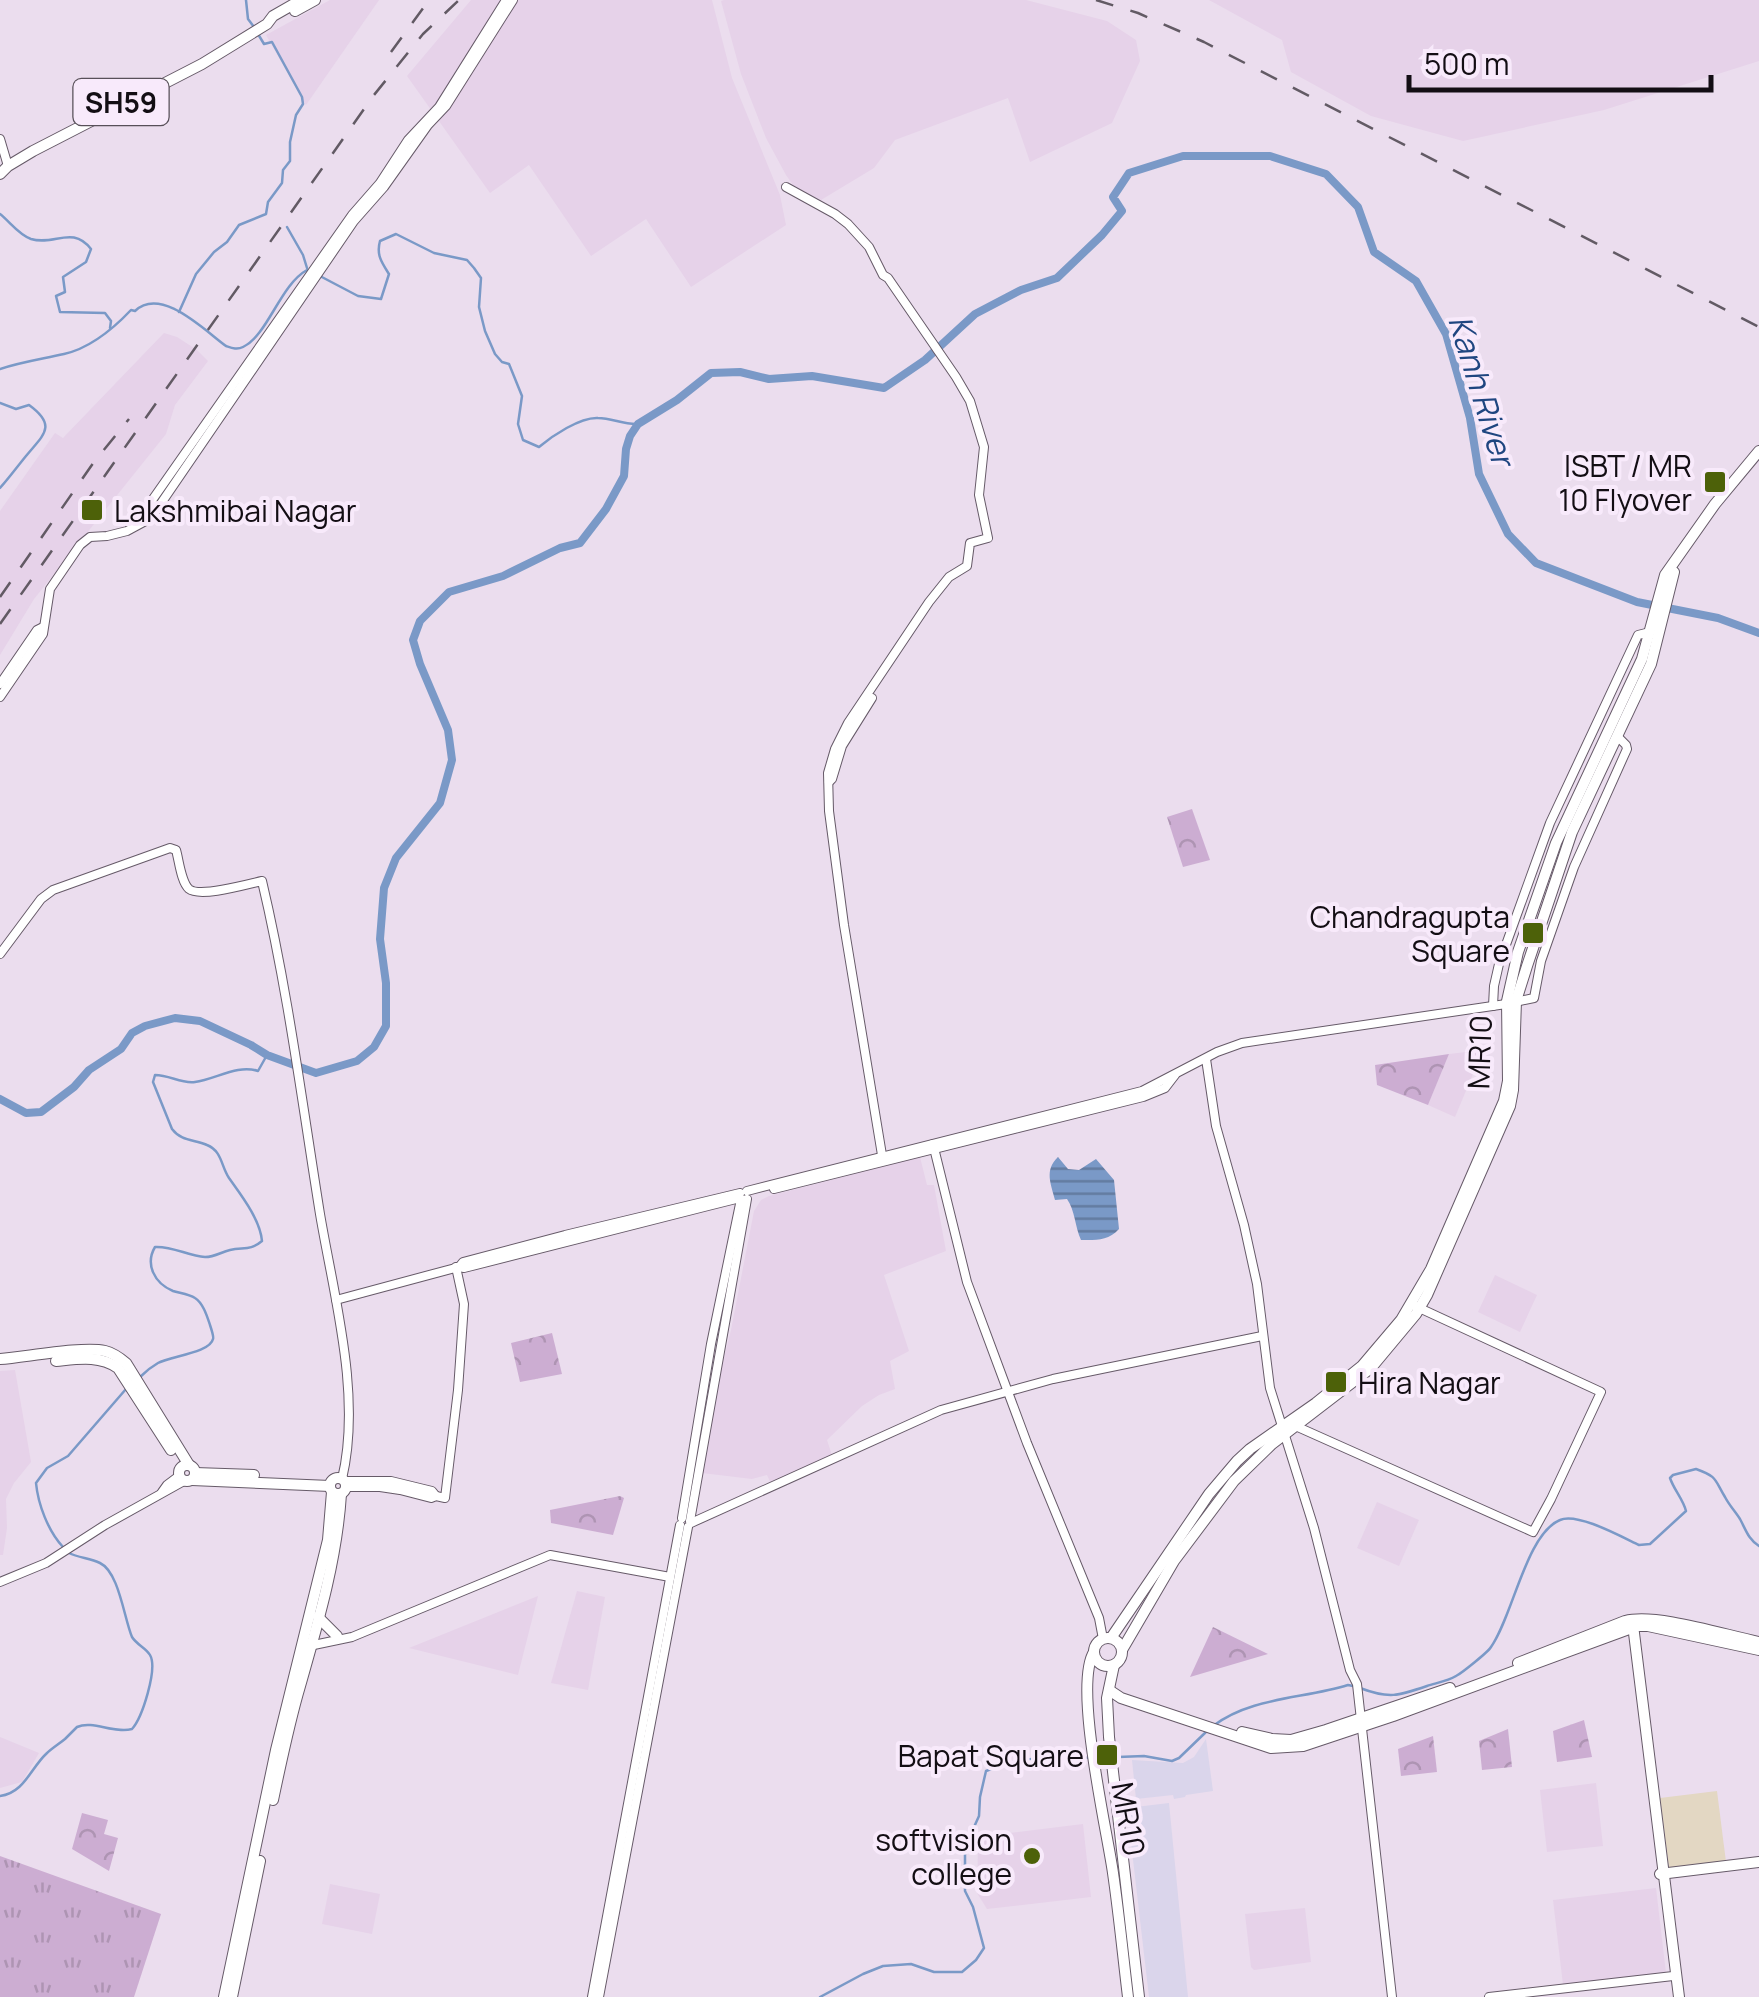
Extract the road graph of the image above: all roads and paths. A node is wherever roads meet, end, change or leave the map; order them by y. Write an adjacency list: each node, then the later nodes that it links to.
1 (301, 0): 4 (main road, SH59)
2 (315, 0): 4 (main road, SH59)
3 (510, 0): 11 (street)
4 (281, 15): 6 (main road, SH59)
5 (0, 139): 6 (street)
6 (4, 166)
7 (788, 186): 20 (street)
8 (1759, 451): 10 (main road, MR10)
9 (1759, 460): 10 (main road, MR10)
10 (1664, 591): 12 (main road, MR10)
11 (42, 626): 13 (street); 14 (street)
12 (1654, 629): 16 (main road, MR10); 16 (main road, MR10); 17 (street)
13 (0, 684)
14 (0, 697)
15 (0, 954): 23 (street)
16 (1511, 1003): 17 (street); 24 (main road, MR10)
17 (1492, 1006): 18 (street)
18 (1206, 1059): 19 (street); 25 (street)
19 (934, 1147): 20 (street); 27 (street)
20 (883, 1158): 21 (street)
21 (744, 1196): 22 (street); 31 (street)
22 (457, 1267): 23 (street); 30 (street)
23 (336, 1300): 30 (street)
24 (1415, 1306): 28 (main road, MR10); 28 (street)
25 (1262, 1336): 27 (street); 28 (street)
26 (0, 1362): 29 (main road)
27 (1008, 1392): 31 (street); 38 (street)
28 (1287, 1428): 38 (main road, MR10); 41 (main road, MR10); 46 (street)
29 (187, 1474): 30 (main road); 33 (street)
30 (338, 1486): 34 (main road); 39 (main road)
31 (686, 1523): 32 (street)
32 (674, 1578): 36 (street); 51 (street); 52 (street)
33 (0, 1582)
34 (318, 1617): 37 (main road); 39 (main road)
35 (1629, 1624): 40 (main road); 46 (main road); 48 (main road)
36 (356, 1634): 37 (street); 39 (street)
37 (337, 1636): 39 (street)
38 (1107, 1638): 41 (main road); 42 (main road)
39 (308, 1642): 50 (main road)
40 (1759, 1646)
41 (1122, 1650): 43 (main road)
42 (1094, 1652): 43 (main road); 45 (main road, MR10)
43 (1114, 1664): 44 (main road, MR10)
44 (1108, 1691): 45 (main road); 46 (main road); 54 (main road, MR10)
45 (1088, 1696): 53 (main road, MR10)
46 (1361, 1723): 55 (street)
47 (1759, 1864): 48 (main road)
48 (1662, 1875): 49 (main road); 57 (main road)
49 (1673, 1976): 56 (street); 57 (main road)
50 (228, 1997)
51 (592, 1997)
52 (599, 1997)
53 (1128, 1997)
54 (1138, 1997)
55 (1392, 1997)
56 (1490, 1997)
57 (1677, 1997)

